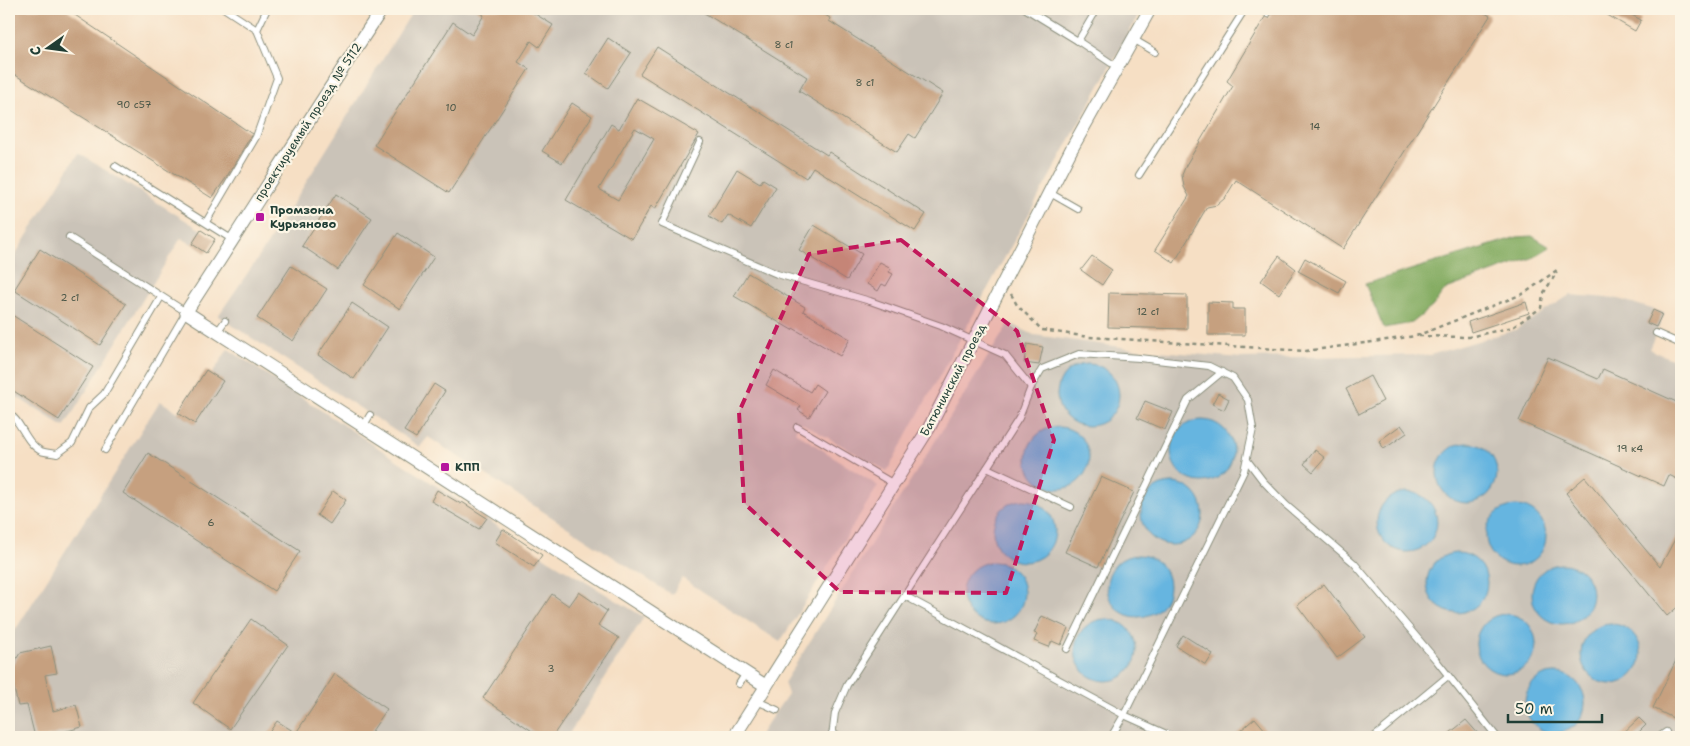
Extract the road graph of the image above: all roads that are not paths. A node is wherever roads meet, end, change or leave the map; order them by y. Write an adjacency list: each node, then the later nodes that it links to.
1 (225, 9): 8 (lane)
2 (266, 9): 8 (lane)
3 (382, 9): 20 (street, проектируемый проезд № 5112)
4 (1026, 9): 10 (lane)
5 (1097, 9): 10 (lane)
6 (1150, 9): 9 (street, Батюнинский проезд)
7 (1245, 9): 15 (lane)
8 (256, 30): 18 (lane)
9 (1133, 39): 11 (lane); 12 (street, Батюнинский проезд)
10 (1078, 41): 12 (lane)
11 (1155, 52)
12 (1117, 67): 16 (street, Батюнинский проезд)
13 (700, 142): 26 (lane)
14 (114, 166): 18 (lane)
15 (1139, 174)
16 (1050, 193): 17 (lane); 26 (street, Батюнинский проезд)
17 (1078, 209)
18 (206, 222): 20 (lane)
19 (69, 237): 21 (lane)
20 (234, 241): 22 (street, проектируемый проезд № 5112)
21 (161, 297): 22 (lane); 30 (lane)
22 (186, 312): 24 (street); 34 (lane)
23 (225, 321): 24 (lane)
24 (217, 332): 32 (street)
25 (1656, 333): 27 (lane)
26 (973, 342): 29 (lane); 37 (street, Батюнинский проезд)
27 (1681, 344)
28 (1222, 372): 29 (lane); 35 (lane); 40 (lane)
29 (1031, 387): 36 (lane)
30 (9, 414)
31 (370, 415): 32 (lane)
32 (363, 427): 41 (street)
33 (797, 427): 37 (lane)
34 (104, 450)
35 (1246, 460): 42 (lane); 47 (lane)
36 (987, 468): 38 (lane); 39 (lane)
37 (894, 484): 44 (street, Батюнинский проезд)
38 (1071, 507)
39 (905, 596): 47 (lane); 49 (lane)
40 (1067, 649)
41 (746, 673): 43 (lane); 44 (street)
42 (1448, 676): 54 (lane); 55 (lane)
43 (739, 684)
44 (766, 686): 45 (street, Батюнинский проезд)
45 (757, 701): 46 (lane); 50 (street, Батюнинский проезд)
46 (777, 710)
47 (1124, 715): 52 (lane); 53 (lane)
48 (1666, 732): 56 (lane)
49 (832, 735): 51 (lane)
50 (734, 737)
51 (840, 737)
52 (1111, 737)
53 (1173, 737)
54 (1374, 737)
55 (1497, 737)
56 (1659, 737)

